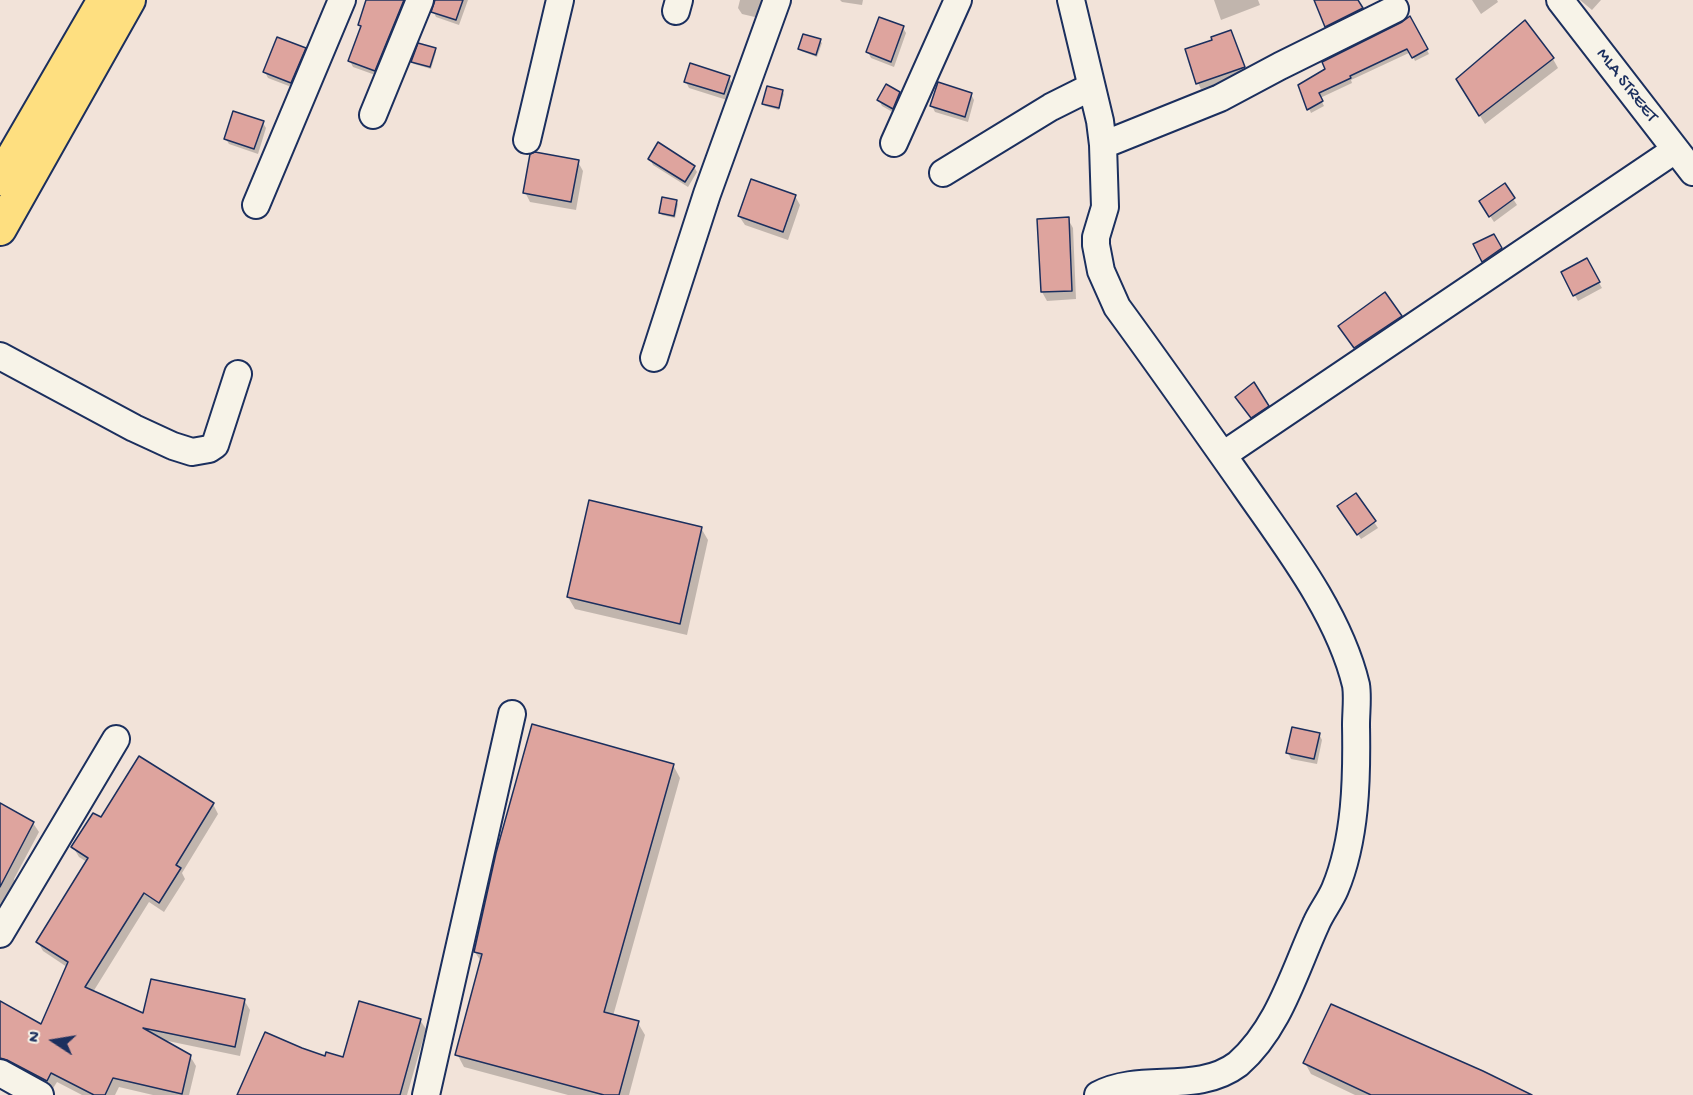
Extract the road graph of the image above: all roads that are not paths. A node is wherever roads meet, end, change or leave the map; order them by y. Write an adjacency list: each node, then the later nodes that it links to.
1 (104, 0): 19 (main road)
2 (129, 0): 21 (main road)
3 (342, 0): 20 (street)
4 (420, 0): 12 (street)
5 (560, 0): 13 (street)
6 (777, 0): 23 (street)
7 (958, 0): 14 (street)
8 (1071, 0): 11 (street)
9 (1560, 0): 16 (street, MLA STREET)
10 (1395, 9): 15 (street)
11 (1092, 87): 15 (street); 17 (street)
12 (373, 115)
13 (527, 140)
14 (894, 143)
15 (1103, 145): 25 (street)
16 (1675, 150): 18 (street, MLA STREET); 25 (street)
17 (943, 172)
18 (1693, 172)
19 (0, 179)
20 (256, 205)
21 (0, 229)
22 (0, 356): 24 (street)
23 (654, 358)
24 (238, 374)
25 (1223, 455): 32 (street)
26 (512, 714): 31 (street)
27 (116, 739): 28 (street)
28 (0, 934)
29 (0, 1073): 30 (street)
30 (40, 1095)
31 (426, 1095)
32 (1098, 1095)

